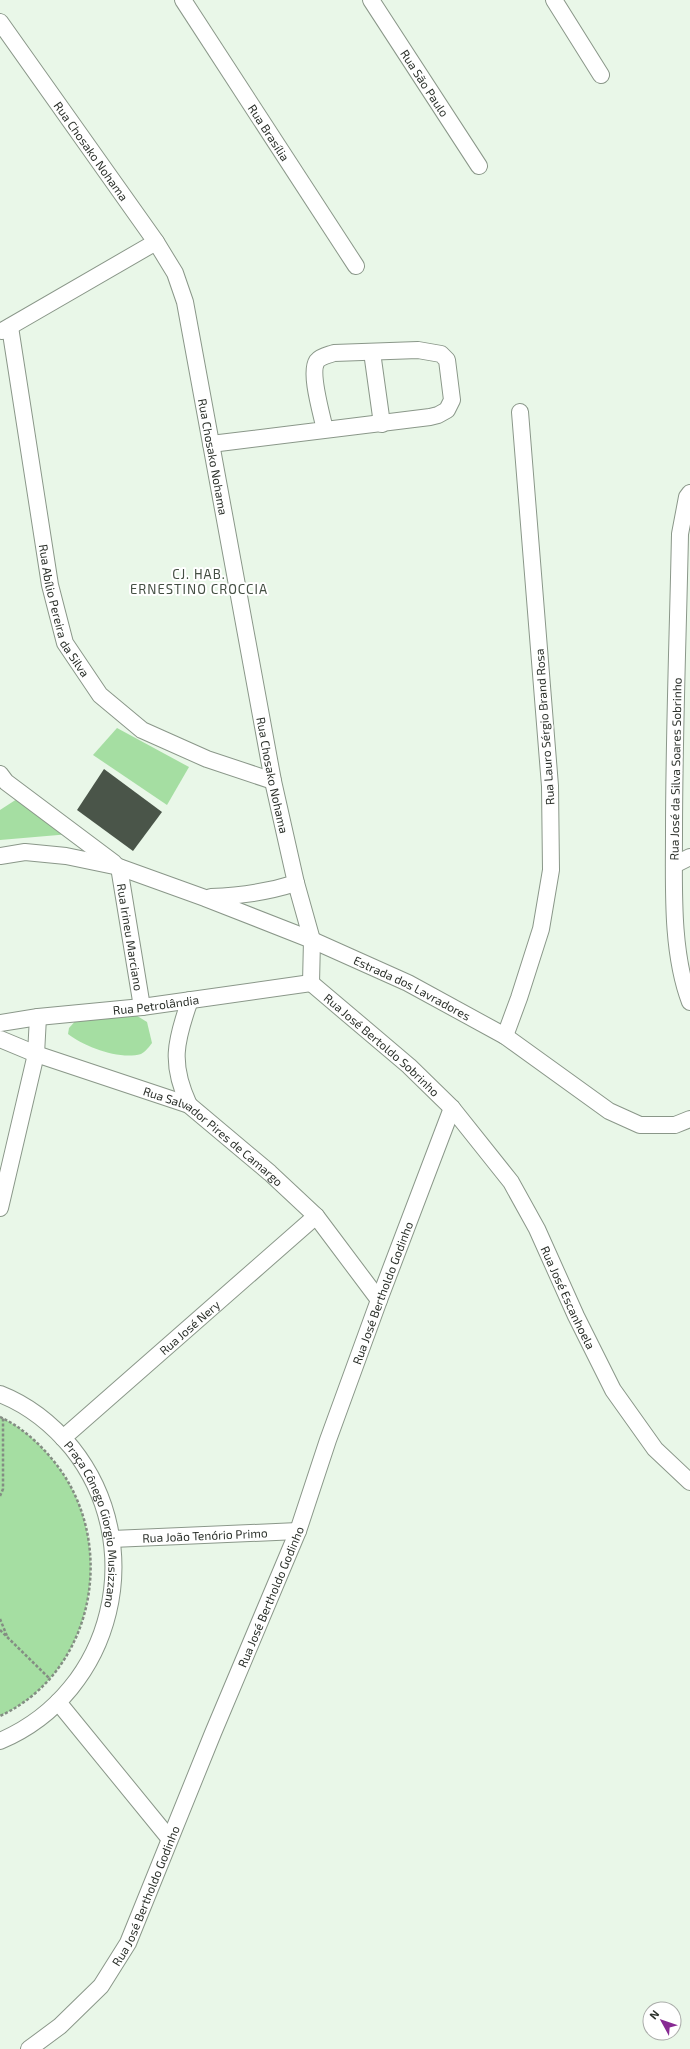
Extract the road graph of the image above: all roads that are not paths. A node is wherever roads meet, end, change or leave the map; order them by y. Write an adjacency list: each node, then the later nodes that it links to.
1 (183, 0): 8 (street, Rua Brasília)
2 (371, 0): 6 (street, Rua São Paulo)
3 (554, 0): 5 (street)
4 (0, 22): 7 (street, Rua Chosako Nohama)
5 (601, 75)
6 (479, 166)
7 (156, 242): 9 (street); 14 (street, Rua Chosako Nohama)
8 (356, 266)
9 (5, 330): 17 (street, Rua Abílio Pereira da Silva)
10 (372, 352): 12 (street); 12 (street); 13 (street)
11 (520, 412): 31 (street, Rua Lauro Sérgio Brand Rosa)
12 (382, 424): 13 (street)
13 (325, 430): 14 (street)
14 (210, 444): 17 (street, Rua Chosako Nohama)
15 (690, 493): 20 (street, Rua José da Silva Soares Sobrinho)
16 (2, 781): 21 (street)
17 (273, 781): 22 (street, Rua Chosako Nohama)
18 (0, 856): 21 (street)
19 (690, 857): 20 (street)
20 (674, 865): 26 (street, Rua José da Silva Soares Sobrinho)
21 (119, 866): 23 (street, Estrada dos Lavradores); 28 (street, Rua Irineu Marciano)
22 (296, 883): 23 (street); 24 (street, Rua Chosako Nohama)
23 (205, 898): 24 (street, Estrada dos Lavradores)
24 (312, 940): 25 (street, Rua Chosako Nohama); 31 (street, Estrada dos Lavradores)
25 (311, 983): 27 (street, Rua Petrolândia); 35 (street, Rua José Bertoldo Sobrinho)
26 (689, 995)
27 (190, 1000): 28 (street, Rua Petrolândia); 34 (street)
28 (142, 1007): 29 (street, Rua Petrolândia)
29 (38, 1017): 30 (street, Rua Petrolândia); 33 (street)
30 (0, 1024)
31 (505, 1036): 36 (street, Estrada dos Lavradores)
32 (0, 1039): 33 (street, Rua Salvador Pires de Camargo)
33 (36, 1054): 34 (street, Rua Salvador Pires de Camargo); 37 (street)
34 (189, 1105): 38 (street, Rua Salvador Pires de Camargo)
35 (452, 1108): 39 (street, Rua José Bertholdo Godinho); 42 (street, Rua José Escanhoela)
36 (690, 1119)
37 (0, 1208)
38 (316, 1216): 39 (street, Rua Salvador Pires de Camargo); 41 (street, Rua José Nery)
39 (379, 1300): 43 (street, Rua José Bertholdo Godinho)
40 (0, 1394): 41 (street, Praça Cônego Giorgio Musizzano)
41 (63, 1438): 44 (street, Praça Cônego Giorgio Musizzano)
42 (690, 1482)
43 (298, 1531): 44 (street, Rua João Tenório Primo); 47 (street, Rua José Bertholdo Godinho)
44 (112, 1539): 45 (street, Praça Cônego Giorgio Musizzano)
45 (58, 1702): 46 (street, Praça Cônego Giorgio Musizzano); 47 (street)
46 (0, 1741)
47 (169, 1838): 48 (street, Rua José Bertholdo Godinho)
48 (29, 2049)

